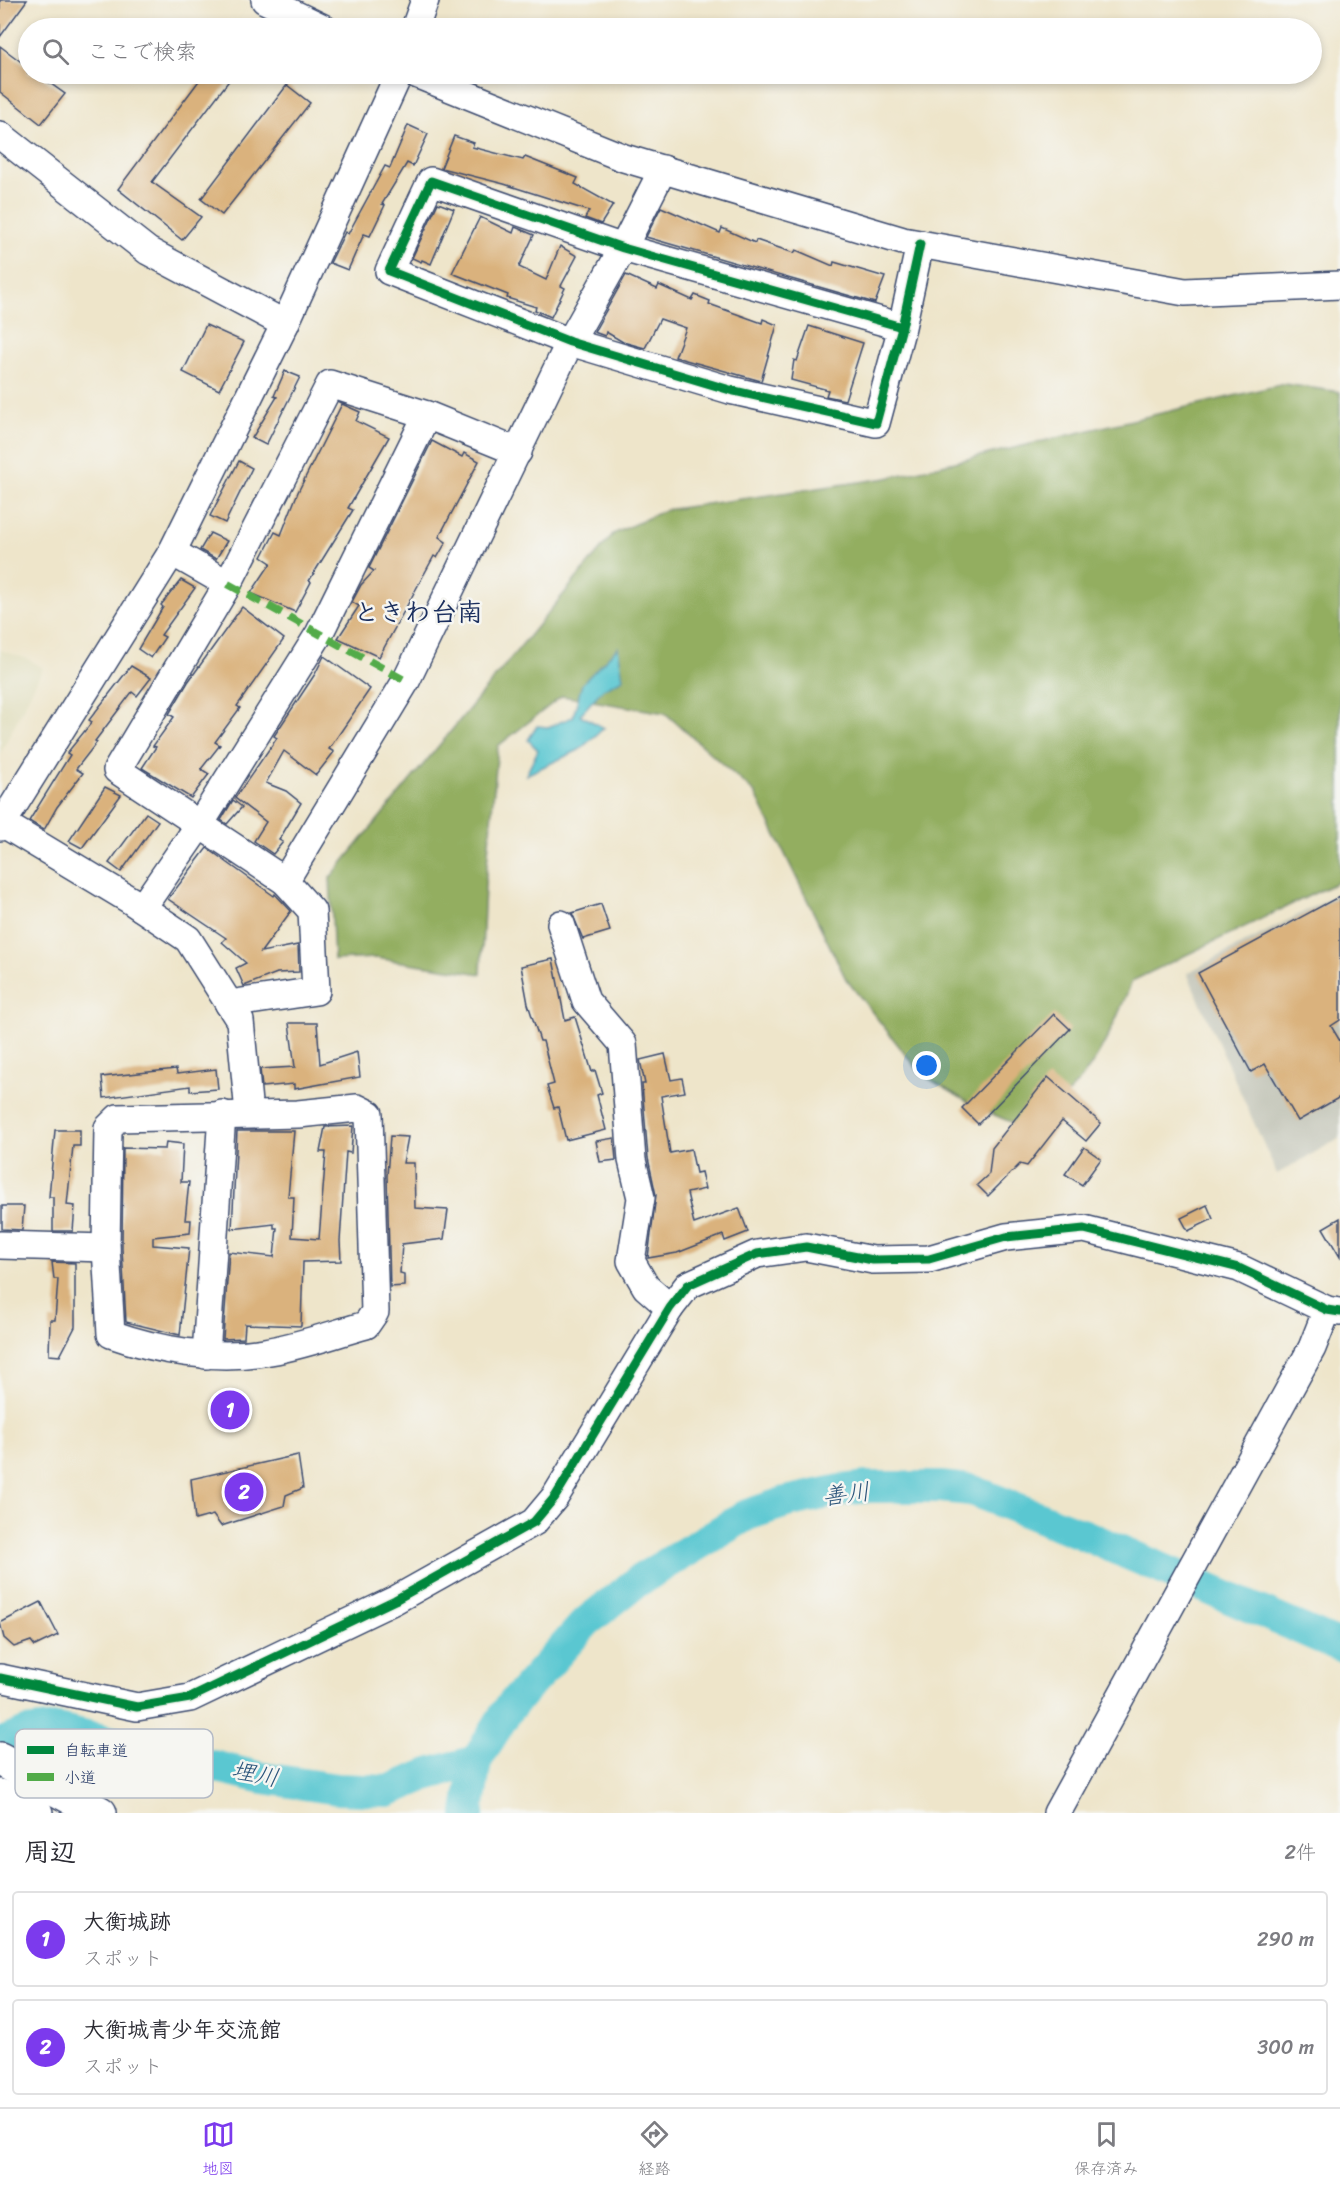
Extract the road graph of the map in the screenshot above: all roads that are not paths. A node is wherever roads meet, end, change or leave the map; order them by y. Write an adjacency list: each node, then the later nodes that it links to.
1 (265, 0): 3 (street)
2 (425, 0): 4 (street)
3 (302, 18)
4 (419, 18)
5 (394, 84): 12 (street)
6 (441, 84): 8 (street)
7 (0, 135): 12 (street)
8 (663, 169): 9 (street); 10 (street)
9 (920, 244): 11 (street); 13 (street)
10 (624, 248): 13 (street); 14 (street); 14 (street)
11 (1340, 285)
12 (285, 324): 17 (street)
13 (902, 327): 14 (street)
14 (570, 342): 16 (street)
15 (427, 415): 16 (street); 18 (street); 19 (street)
16 (518, 452): 21 (street)
17 (172, 552): 18 (street); 20 (street)
18 (228, 584): 19 (street)
19 (200, 824): 21 (street); 22 (street)
20 (1, 825): 22 (street)
21 (285, 881): 24 (street)
22 (142, 908): 24 (street)
23 (561, 924): 29 (street)
24 (229, 1004): 25 (street)
25 (249, 1113): 26 (street); 31 (street)
26 (222, 1114): 28 (street); 31 (street)
27 (0, 1245): 28 (street)
28 (106, 1248): 31 (street)
29 (670, 1308): 30 (street); 32 (street)
30 (1334, 1311): 39 (street)
31 (206, 1355)
32 (0, 1678)
33 (0, 1759): 34 (highway)
34 (15, 1767)
35 (0, 1796): 37 (highway)
36 (72, 1798): 38 (highway)
37 (36, 1813)
38 (100, 1813)
39 (1057, 1813)

